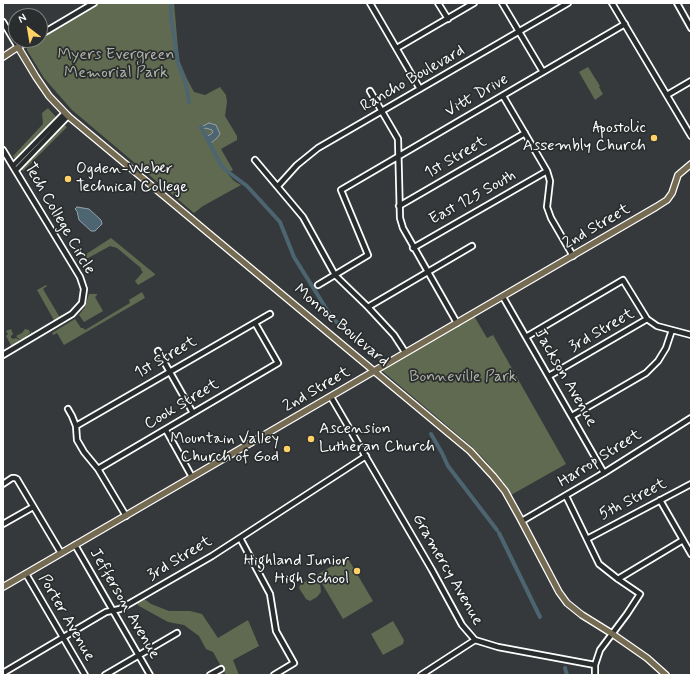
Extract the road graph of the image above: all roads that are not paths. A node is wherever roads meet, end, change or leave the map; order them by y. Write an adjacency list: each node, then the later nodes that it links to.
1 (94, 3): 12 (street)
2 (370, 3): 16 (street)
3 (438, 3): 9 (street)
4 (474, 3): 9 (street)
5 (502, 3): 13 (street)
6 (568, 3): 13 (street, Rancho Boulevard)
7 (612, 3): 10 (street)
8 (676, 3): 11 (street)
9 (448, 19): 16 (street)
10 (625, 24): 18 (street, Vitt Drive); 22 (street)
11 (691, 28)
12 (48, 30)
13 (519, 32): 18 (street); 20 (street, Rancho Boulevard)
14 (16, 48): 17 (main road)
15 (19, 48): 25 (main road, Monroe Boulevard)
16 (397, 48): 20 (street)
17 (3, 57)
18 (543, 72): 23 (street, Vitt Drive)
19 (691, 81): 22 (street)
20 (420, 89): 24 (street, Rancho Boulevard)
21 (370, 91): 24 (street)
22 (667, 95): 27 (street)
23 (503, 96): 26 (street); 29 (street, Vitt Drive)
24 (382, 111): 29 (street); 34 (street, Rancho Boulevard)
25 (66, 114): 32 (street); 55 (main road, Monroe Boulevard)
26 (525, 133): 33 (street); 35 (street, 1st Street)
27 (691, 136)
28 (3, 150): 32 (street, Tech College Circle)
29 (398, 157): 35 (street); 40 (street, Vitt Drive)
30 (255, 160): 34 (street)
31 (691, 164): 38 (main road, 2nd Street)
32 (14, 168): 53 (street, Tech College Circle)
33 (547, 171): 37 (street, East 125 South); 38 (street)
34 (278, 186): 40 (street)
35 (399, 206): 37 (street)
36 (472, 246): 39 (street)
37 (413, 248): 39 (street)
38 (572, 256): 42 (main road, 2nd Street)
39 (428, 272): 43 (street); 47 (street)
40 (335, 275): 41 (street); 43 (street)
41 (318, 285)
42 (503, 297): 47 (main road, 2nd Street); 50 (street, Jackson Avenue)
43 (368, 307): 52 (street)
44 (270, 314): 46 (street, 1st Street)
45 (647, 320): 48 (street); 50 (street); 56 (street, 3rd Street)
46 (255, 323): 54 (street, 1st Street); 59 (street, Cook Street)
47 (457, 323): 52 (main road, 2nd Street)
48 (672, 330): 49 (street); 60 (street)
49 (691, 335)
50 (526, 337): 56 (street, Jackson Avenue)
51 (158, 352): 54 (street)
52 (405, 352): 55 (main road, 2nd Street)
53 (3, 355)
54 (170, 371): 59 (street); 62 (street, 1st Street)
55 (375, 371): 57 (main road, 2nd Street); 74 (main road, Monroe Boulevard)
56 (549, 376): 60 (street, Jackson Avenue)
57 (331, 397): 64 (street, Gramercy Avenue); 67 (main road, 2nd Street)
58 (68, 409): 62 (street)
59 (193, 413): 63 (street, Cook Street)
60 (572, 416): 66 (street, Jackson Avenue)
61 (691, 418): 66 (street, Harrop Street)
62 (76, 426): 65 (street)
63 (166, 430): 65 (street, Cook Street); 67 (street)
64 (366, 456): 76 (street, 3rd Street); 89 (street, Gramercy Avenue)
65 (98, 469): 73 (street)
66 (604, 473): 70 (street, Harrop Street)
67 (192, 477): 73 (main road, 2nd Street)
68 (3, 484): 72 (street, Jefferson Avenue)
69 (691, 484): 71 (street, 5th Street)
70 (566, 496): 74 (street, Harrop Street); 77 (street)
71 (660, 500): 77 (street, 5th Street); 78 (street)
72 (33, 507): 75 (street); 80 (street, Jefferson Avenue)
73 (126, 516): 79 (main road, 2nd Street)
74 (522, 521): 87 (main road, Monroe Boulevard)
75 (3, 524)
76 (240, 538): 85 (street, 3rd Street); 98 (street)
77 (587, 539): 83 (street)
78 (683, 540): 81 (street); 83 (street)
79 (75, 545): 80 (main road, 2nd Street); 85 (street, Jefferson Avenue)
80 (62, 553): 82 (main road, 2nd Street)
81 (691, 554)
82 (26, 574): 84 (main road, 2nd Street); 88 (street, Porter Avenue)
83 (618, 579): 87 (street)
84 (3, 587)
85 (113, 610): 88 (street, 3rd Street); 90 (street, Jefferson Avenue)
86 (176, 633): 90 (street)
87 (612, 633): 91 (street); 101 (main road, Monroe Boulevard)
88 (63, 638): 93 (street, 3rd Street); 94 (street, Porter Avenue)
89 (475, 640): 91 (street, Gramercy Avenue); 99 (street)
90 (139, 656): 95 (street); 96 (street, Jefferson Avenue)
91 (595, 665): 100 (street)
92 (221, 669): 97 (street)
93 (3, 673)
94 (85, 675)
95 (105, 675)
96 (150, 675)
97 (210, 675)
98 (274, 675)
99 (421, 675)
100 (595, 675)
101 (666, 675)

